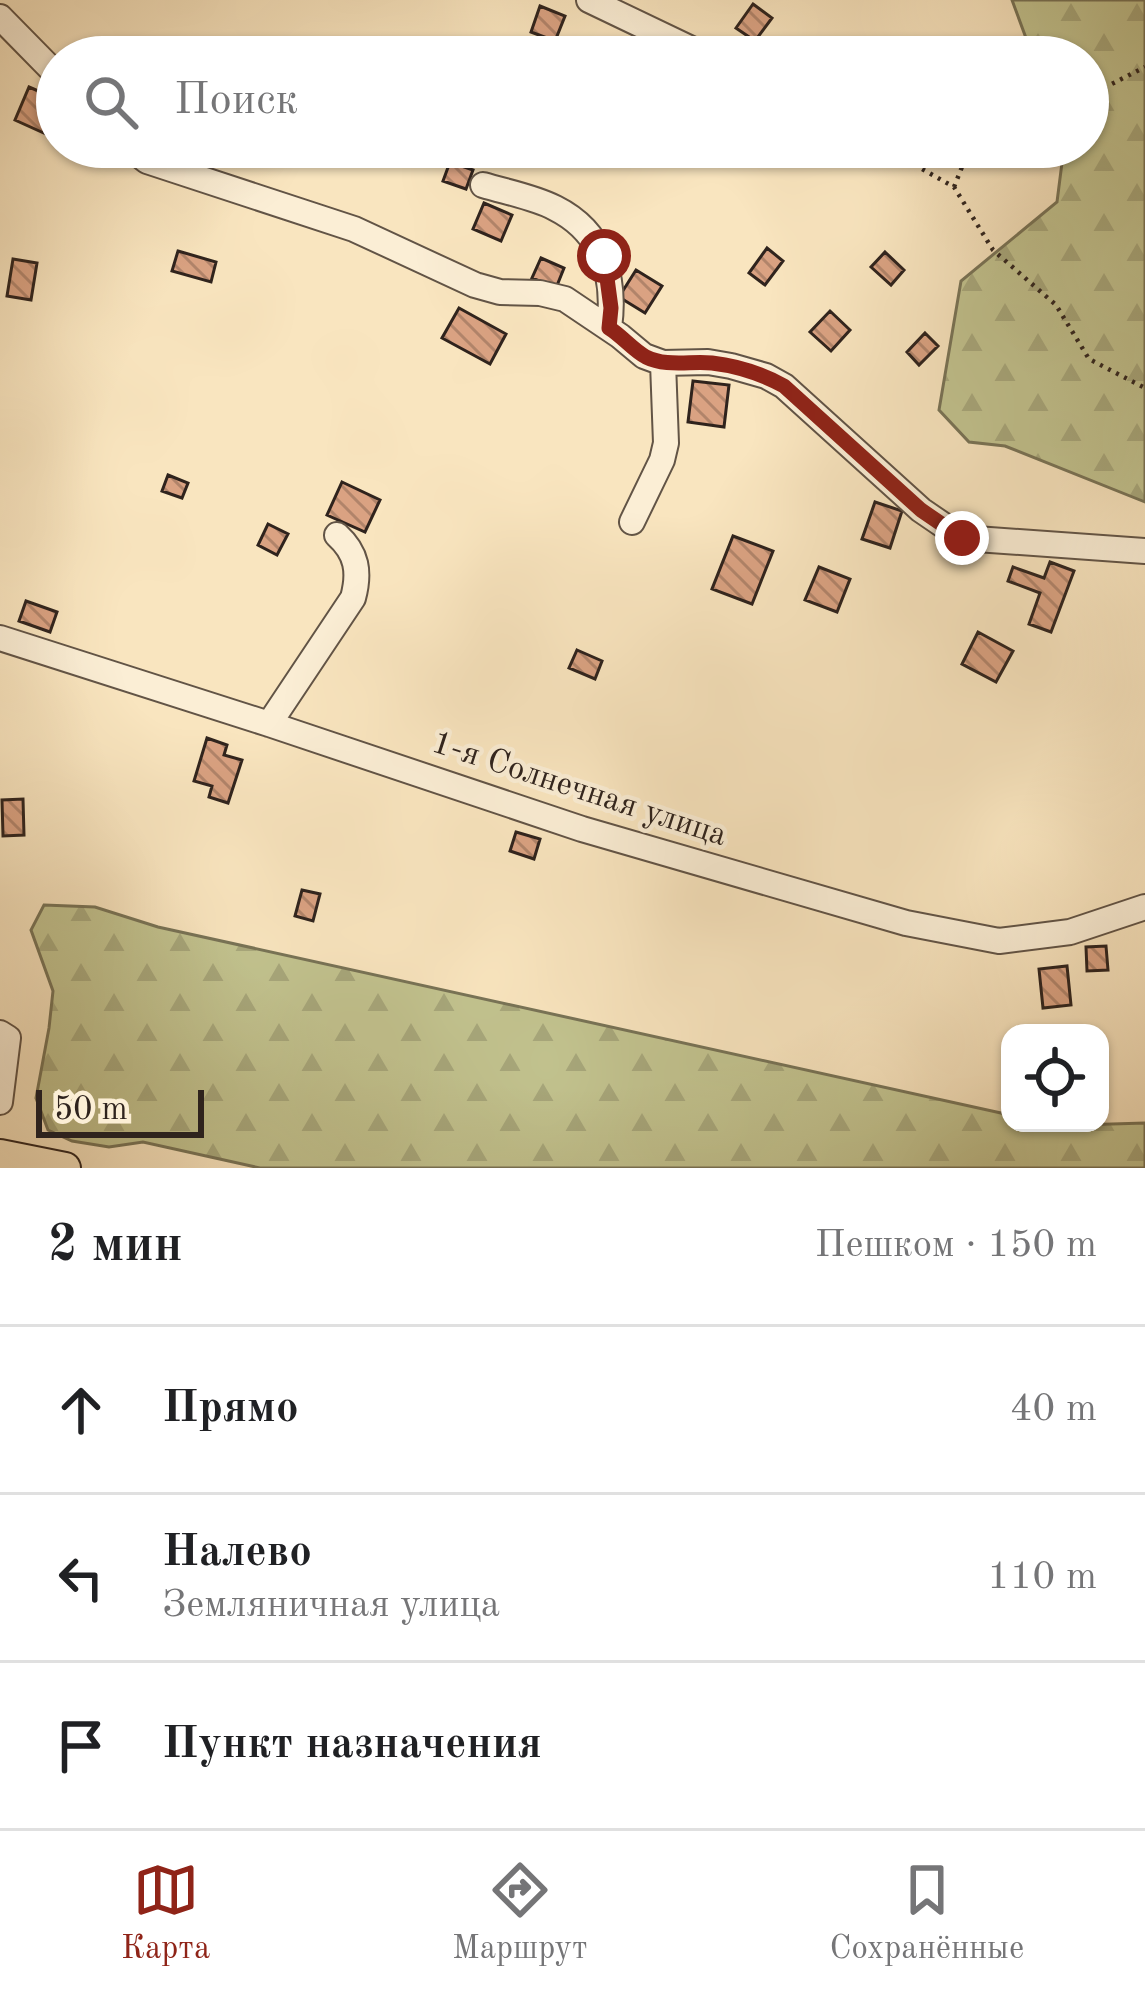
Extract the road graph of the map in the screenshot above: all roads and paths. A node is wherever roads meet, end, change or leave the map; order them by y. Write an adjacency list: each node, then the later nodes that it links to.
1 (589, 0): 3 (street)
2 (0, 17): 4 (street)
3 (664, 36)
4 (36, 53)
5 (1145, 67): 6 (path)
6 (1109, 85)
7 (170, 168): 12 (street)
8 (920, 168): 11 (path)
9 (962, 168): 11 (path)
10 (483, 185): 12 (street)
11 (954, 187): 14 (path)
12 (609, 328): 13 (street)
13 (663, 363): 15 (street); 17 (street)
14 (1145, 388)
15 (632, 522)
16 (337, 535): 19 (street)
17 (1145, 551)
18 (0, 638): 19 (street, 1-я Солнечная улица)
19 (269, 724): 20 (street, 1-я Солнечная улица)
20 (1145, 908)
21 (0, 1033): 22 (street)
22 (0, 1102)
23 (0, 1155): 24 (main road)
24 (65, 1168)

